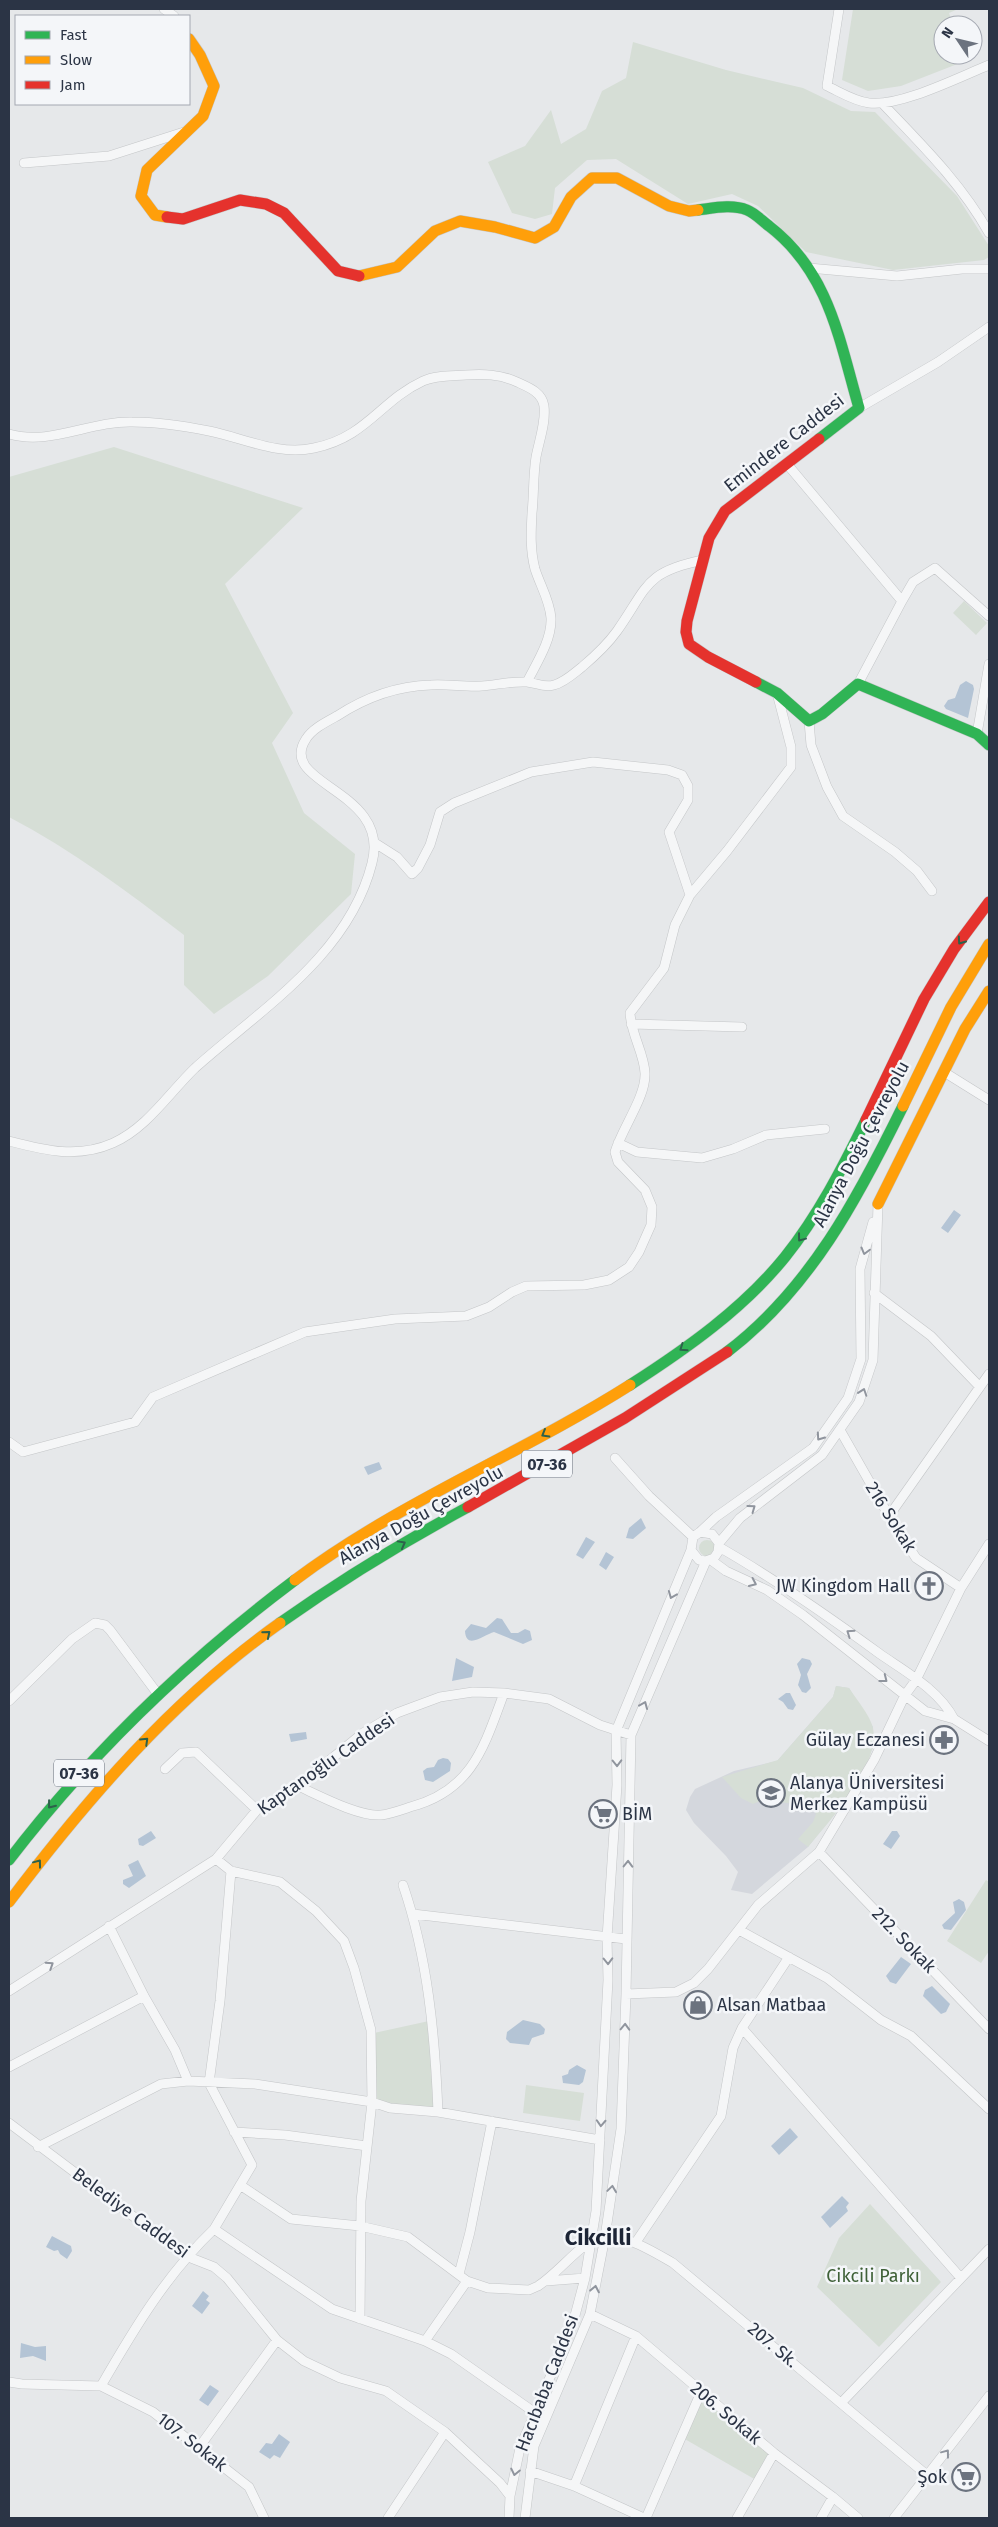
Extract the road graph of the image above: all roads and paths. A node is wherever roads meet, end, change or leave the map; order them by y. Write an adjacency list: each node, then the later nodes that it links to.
1 (839, 9): 4 (street)
2 (190, 40): 5 (main road, Emindere Caddesi)
3 (989, 66): 4 (street)
4 (882, 103): 7 (street)
5 (188, 130): 6 (street); 8 (main road, Emindere Caddesi)
6 (24, 163)
7 (989, 233)
8 (809, 268): 9 (street); 11 (main road, Emindere Caddesi)
9 (989, 269)
10 (989, 328): 11 (street)
11 (860, 408): 13 (main road, Emindere Caddesi)
12 (9, 434): 18 (street)
13 (787, 464): 14 (main road, Emindere Caddesi); 15 (street)
14 (703, 560): 18 (street); 20 (main road, Emindere Caddesi)
15 (902, 601): 16 (street); 19 (street)
16 (989, 616)
17 (989, 664): 22 (street)
18 (527, 682): 24 (street)
19 (858, 684): 21 (main road); 22 (main road)
20 (776, 693): 21 (main road, Emindere Caddesi); 26 (street)
21 (810, 721): 25 (street)
22 (977, 734): 23 (main road)
23 (989, 745)
24 (375, 842): 26 (street); 35 (street)
25 (932, 892)
26 (690, 895): 30 (street)
27 (989, 902): 52 (main road, Alanya Doğu Çevreyolu / 07-36, one-way to 52)
28 (989, 944): 68 (main road, Alanya Doğu Çevreyolu / 07-36, one-way to 28)
29 (989, 991): 32 (main road)
30 (631, 1024): 31 (street); 36 (street)
31 (742, 1027)
32 (944, 1072): 33 (street); 37 (main road)
33 (989, 1100)
34 (825, 1129): 36 (street)
35 (9, 1141)
36 (618, 1143): 42 (street)
37 (878, 1204): 38 (street); 45 (street, one-way to 45)
38 (874, 1293): 40 (street); 41 (street, one-way to 38)
39 (989, 1374): 40 (street)
40 (980, 1387): 44 (street)
41 (840, 1430): 44 (street, 216 Sokak); 47 (street, one-way to 41)
42 (9, 1442)
43 (615, 1458): 45 (street)
44 (889, 1516): 50 (street, 216 Sokak)
45 (697, 1535): 47 (street); 48 (street)
46 (989, 1544): 50 (street)
47 (719, 1545): 49 (street); 51 (street, one-way to 47)
48 (691, 1550): 49 (street); 57 (street, one-way to 57)
49 (708, 1560): 54 (street, one-way to 54); 58 (street, one-way to 49)
50 (961, 1588): 51 (street)
51 (916, 1680): 54 (street); 56 (street)
52 (157, 1693): 55 (street); 65 (main road, Alanya Doğu Çevreyolu / 07-36, one-way to 65)
53 (504, 1693): 57 (street, Kaptanoğlu Caddesi); 61 (street, Kaptanoğlu Caddesi); 61 (street)
54 (905, 1696): 56 (street); 63 (street)
55 (9, 1700)
56 (954, 1719): 59 (street)
57 (616, 1731): 58 (street, Kaptanoğlu Caddesi); 72 (street, Hacıbaba Caddesi, one-way to 72)
58 (631, 1735): 73 (street, one-way to 58)
59 (989, 1741)
60 (165, 1769): 62 (street)
61 (298, 1786): 62 (street, Kaptanoğlu Caddesi)
62 (257, 1810): 64 (street, Kaptanoğlu Caddesi)
63 (819, 1852): 71 (street); 79 (street, 212. Sokak)
64 (216, 1859): 66 (street); 70 (street, Kaptanoğlu Caddesi)
65 (9, 1860)
66 (231, 1871): 82 (street); 83 (street)
67 (403, 1885): 69 (street)
68 (9, 1902)
69 (413, 1914): 72 (street); 85 (street)
70 (109, 1926): 75 (street, Kaptanoğlu Caddesi, one-way to 70); 77 (street)
71 (739, 1930): 74 (street); 76 (street)
72 (607, 1938): 73 (street); 89 (street, Hacıbaba Caddesi, one-way to 89)
73 (626, 1939): 76 (street)
74 (789, 1957): 78 (street); 84 (street)
75 (9, 1991)
76 (626, 1994): 95 (street, one-way to 76)
77 (144, 1996): 80 (street); 81 (street)
78 (742, 2028): 97 (street); 101 (street)
79 (989, 2029)
80 (9, 2067)
81 (188, 2081): 82 (street); 91 (street)
82 (209, 2083): 83 (street); 88 (street)
83 (372, 2102): 85 (street); 90 (street)
84 (989, 2109)
85 (438, 2112): 86 (street)
86 (492, 2121): 89 (street); 100 (street)
87 (9, 2124): 91 (street, Belediye Caddesi)
88 (234, 2132): 90 (street); 92 (street)
89 (600, 2140): 96 (street, Hacıbaba Caddesi)
90 (367, 2146): 93 (street)
91 (38, 2147): 99 (street, Belediye Caddesi)
92 (240, 2185): 93 (street); 94 (street)
93 (360, 2226): 100 (street); 106 (street)
94 (214, 2229): 99 (street); 106 (street)
95 (605, 2237): 96 (street); 97 (street, 207. Sk.); 105 (street, one-way to 95)
96 (590, 2241): 102 (street, Hacıbaba Caddesi); 104 (street)
97 (636, 2242): 114 (street, 207. Sk.)
98 (989, 2249): 101 (street)
99 (186, 2256): 108 (street, Belediye Caddesi); 111 (street)
100 (459, 2274): 103 (street)
101 (960, 2277): 114 (street)
102 (585, 2278): 104 (street); 115 (street, Hacıbaba Caddesi)
103 (467, 2281): 104 (street); 109 (street)
104 (546, 2281)
105 (590, 2314): 107 (street, 206. Sokak); 119 (street)
106 (360, 2320): 109 (street)
107 (636, 2336): 112 (street, 206. Sokak); 121 (street)
108 (276, 2340): 116 (street, Belediye Caddesi); 117 (street)
109 (425, 2342): 115 (street)
110 (9, 2382): 111 (street, 107. Sokak)
111 (101, 2386): 117 (street, 107. Sokak)
112 (701, 2392): 118 (street, 206. Sokak); 129 (street)
113 (989, 2396): 120 (street, one-way to 113)
114 (842, 2402): 120 (street, 207. Sk.)
115 (534, 2412): 122 (street, Hacıbaba Caddesi, one-way to 122)
116 (446, 2432): 122 (street, Belediye Caddesi); 126 (street)
117 (200, 2446): 125 (street, 107. Sokak)
118 (774, 2453): 123 (street, 206. Sokak); 130 (street)
119 (530, 2471): 121 (street); 128 (street)
120 (928, 2476): 124 (street)
121 (574, 2486): 129 (street)
122 (510, 2496): 127 (street, Hacıbaba Caddesi)
123 (834, 2497): 131 (street); 132 (street, 206. Sokak)
124 (898, 2517)
125 (264, 2518)
126 (388, 2518)
127 (509, 2518)
128 (525, 2518)
129 (645, 2518)
130 (738, 2518)
131 (821, 2518)
132 (858, 2518)

